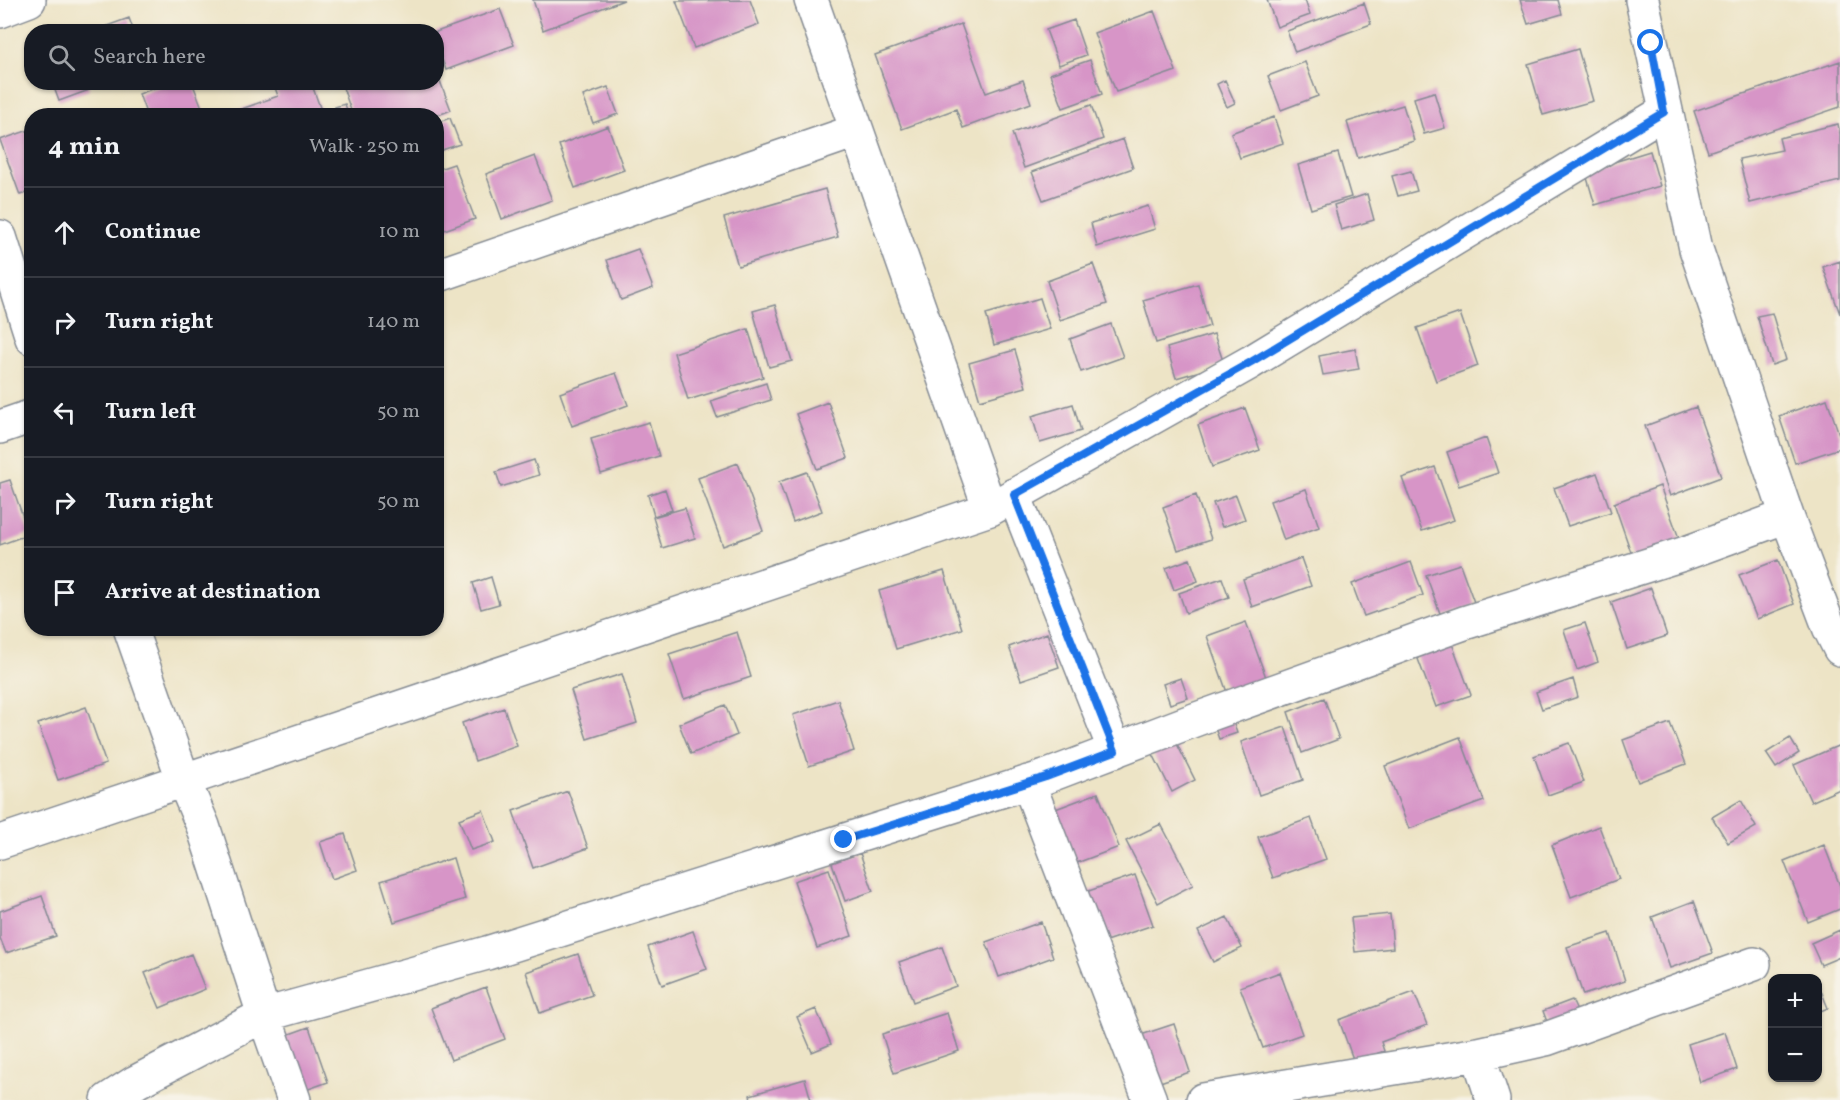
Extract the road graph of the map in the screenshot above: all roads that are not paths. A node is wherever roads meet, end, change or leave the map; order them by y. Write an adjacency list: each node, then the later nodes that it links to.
1 (29, 0): 4 (street)
2 (811, 0): 7 (street)
3 (1642, 0): 5 (street)
4 (0, 11)
5 (1651, 43): 6 (street); 8 (street)
6 (1664, 112): 8 (street); 14 (street)
7 (856, 131): 10 (street); 14 (street)
8 (1676, 157): 15 (street)
9 (0, 237): 11 (street)
10 (444, 273)
11 (24, 313)
12 (24, 419): 13 (street)
13 (0, 427)
14 (1002, 502): 18 (street); 19 (street)
15 (1787, 516): 17 (street); 18 (street)
16 (133, 636): 19 (street)
17 (1840, 649)
18 (1115, 751): 20 (street)
19 (183, 779): 21 (street); 23 (street)
20 (1028, 782): 23 (street); 27 (street)
21 (0, 842)
22 (1754, 964): 24 (street)
23 (264, 1015): 25 (street); 26 (street)
24 (1478, 1054): 28 (street); 29 (street)
25 (108, 1100)
26 (294, 1100)
27 (1150, 1100)
28 (1203, 1100)
29 (1493, 1100)

